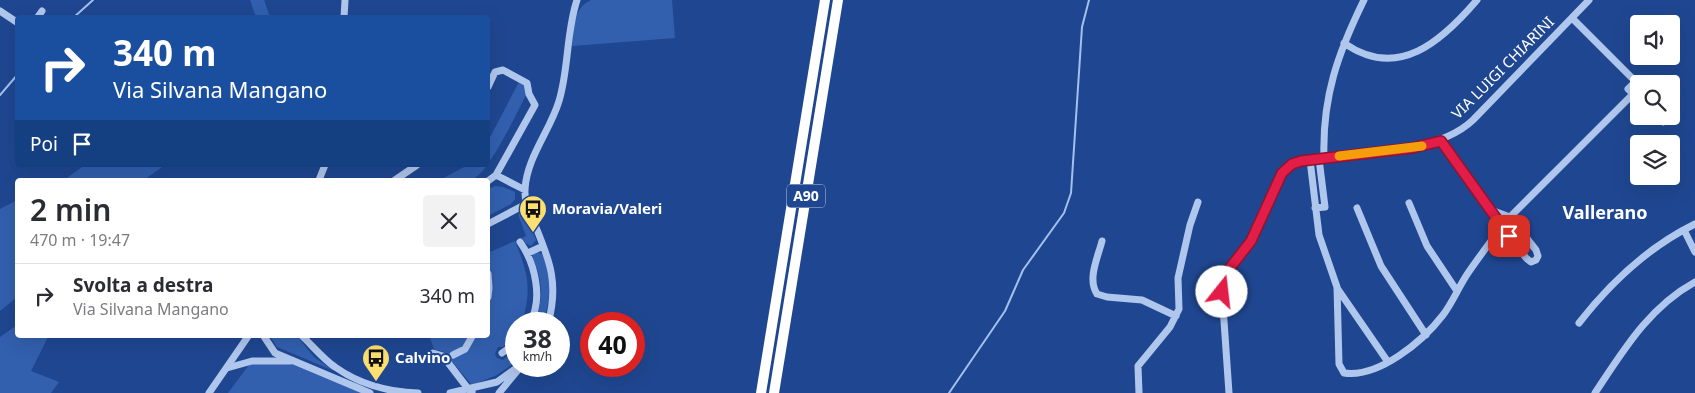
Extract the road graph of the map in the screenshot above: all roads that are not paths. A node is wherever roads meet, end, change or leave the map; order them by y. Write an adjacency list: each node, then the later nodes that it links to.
1 (345, 0): 9 (street)
2 (578, 0): 23 (street)
3 (825, 0): 69 (highway, A90)
4 (838, 0): 70 (highway, A90)
5 (1364, 0): 12 (street)
6 (1477, 0): 12 (street)
7 (1589, 0): 10 (street, VIA LUIGI CHIARINI)
8 (0, 11): 11 (street)
9 (344, 15)
10 (1572, 18): 13 (street); 16 (street, VIA LUIGI CHIARINI)
11 (15, 20)
12 (1344, 43): 17 (street)
13 (1630, 77)
14 (490, 83): 20 (street)
15 (1630, 103): 30 (street)
16 (1441, 141): 17 (street, VIA LUIGI CHIARINI); 29 (street)
17 (1322, 158): 18 (street, VIA LUIGI CHIARINI); 27 (street)
18 (1310, 160): 27 (street); 72 (street, VIA LUIGI CHIARINI)
19 (414, 167): 21 (street)
20 (496, 174): 22 (street); 23 (street)
21 (398, 178)
22 (490, 179)
23 (525, 190): 26 (street)
24 (1198, 202): 45 (street)
25 (1409, 203): 42 (street)
26 (526, 204): 31 (street); 37 (street)
27 (1315, 208): 41 (street)
28 (1357, 208): 47 (street)
29 (1491, 210): 30 (street); 33 (street)
30 (1510, 217): 33 (street)
31 (490, 223)
32 (1695, 224): 34 (street)
33 (1502, 226): 42 (street)
34 (1684, 230): 39 (street); 46 (street)
35 (1102, 241): 45 (street)
36 (520, 242): 38 (street)
37 (543, 246): 38 (street); 44 (street)
38 (528, 252): 43 (street)
39 (1695, 252)
40 (1695, 282): 73 (street)
41 (1337, 287): 59 (street); 59 (street)
42 (1457, 291): 47 (street)
43 (533, 312)
44 (552, 312)
45 (1176, 316): 71 (street)
46 (1579, 323)
47 (1426, 335): 59 (street)
48 (247, 338): 60 (street)
49 (265, 338): 58 (street)
50 (304, 338): 53 (street)
51 (308, 338): 53 (street)
52 (471, 338): 57 (street)
53 (313, 346): 66 (street)
54 (505, 351): 56 (street)
55 (434, 353): 63 (street)
56 (502, 353)
57 (453, 355)
58 (292, 361): 60 (street); 65 (street)
59 (1388, 362)
60 (226, 368): 64 (street)
61 (505, 376): 63 (street)
62 (511, 377): 68 (street)
63 (472, 392): 67 (street)
64 (209, 393)
65 (370, 393)
66 (418, 393)
67 (450, 393)
68 (499, 393)
69 (761, 393)
70 (774, 393)
71 (1139, 393)
72 (1228, 393)
73 (1595, 393)

